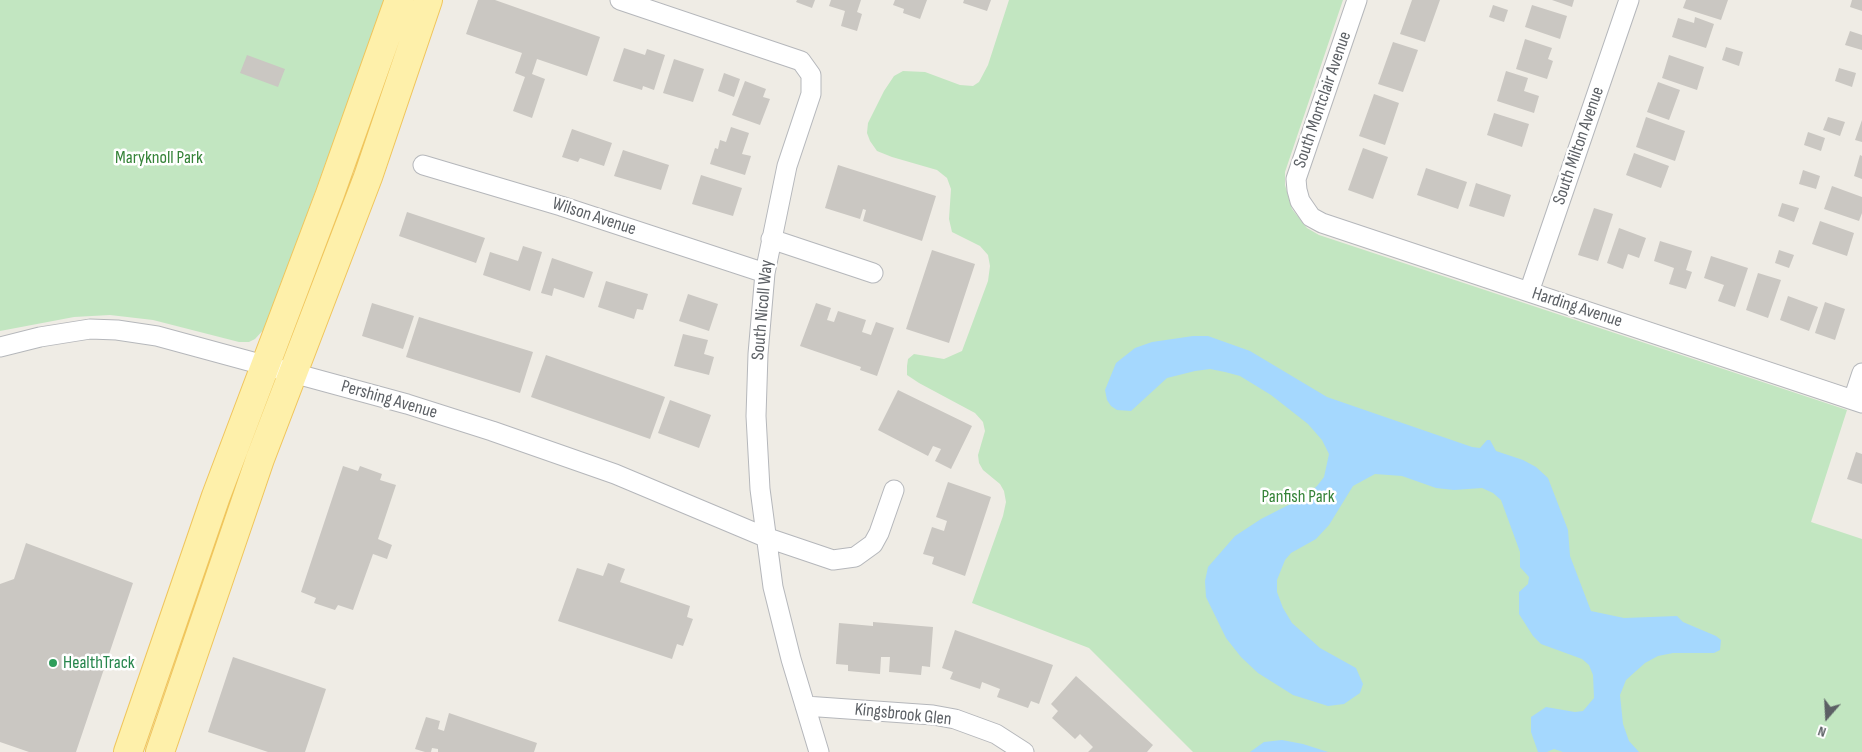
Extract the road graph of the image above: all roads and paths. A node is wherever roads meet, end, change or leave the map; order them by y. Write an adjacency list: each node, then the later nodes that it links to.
1 (399, 0): 13 (main road)
2 (428, 0): 14 (main road)
3 (620, 0): 8 (street, South Nicoll Way)
4 (1357, 0): 7 (street, South Montclair Avenue)
5 (1629, 0): 11 (street, South Milton Avenue)
6 (423, 165): 9 (street, Wilson Avenue)
7 (1300, 201): 11 (street, Harding Avenue)
8 (771, 239): 9 (street, South Nicoll Way); 10 (street)
9 (765, 273): 18 (street, South Nicoll Way)
10 (873, 273)
11 (1529, 292): 16 (street, Harding Avenue)
12 (0, 347): 13 (street, Pershing Avenue)
13 (264, 365): 14 (street, Pershing Avenue); 20 (main road)
14 (292, 373): 18 (street, Pershing Avenue); 21 (main road)
15 (1862, 373): 16 (street)
16 (1857, 401)
17 (894, 490): 18 (street, Pershing Avenue)
18 (765, 537): 19 (street, South Nicoll Way)
19 (805, 706): 22 (street, South Nicoll Way); 23 (street, Kingsbrook Glen)
20 (128, 752)
21 (160, 752)
22 (819, 752)
23 (1024, 752)

